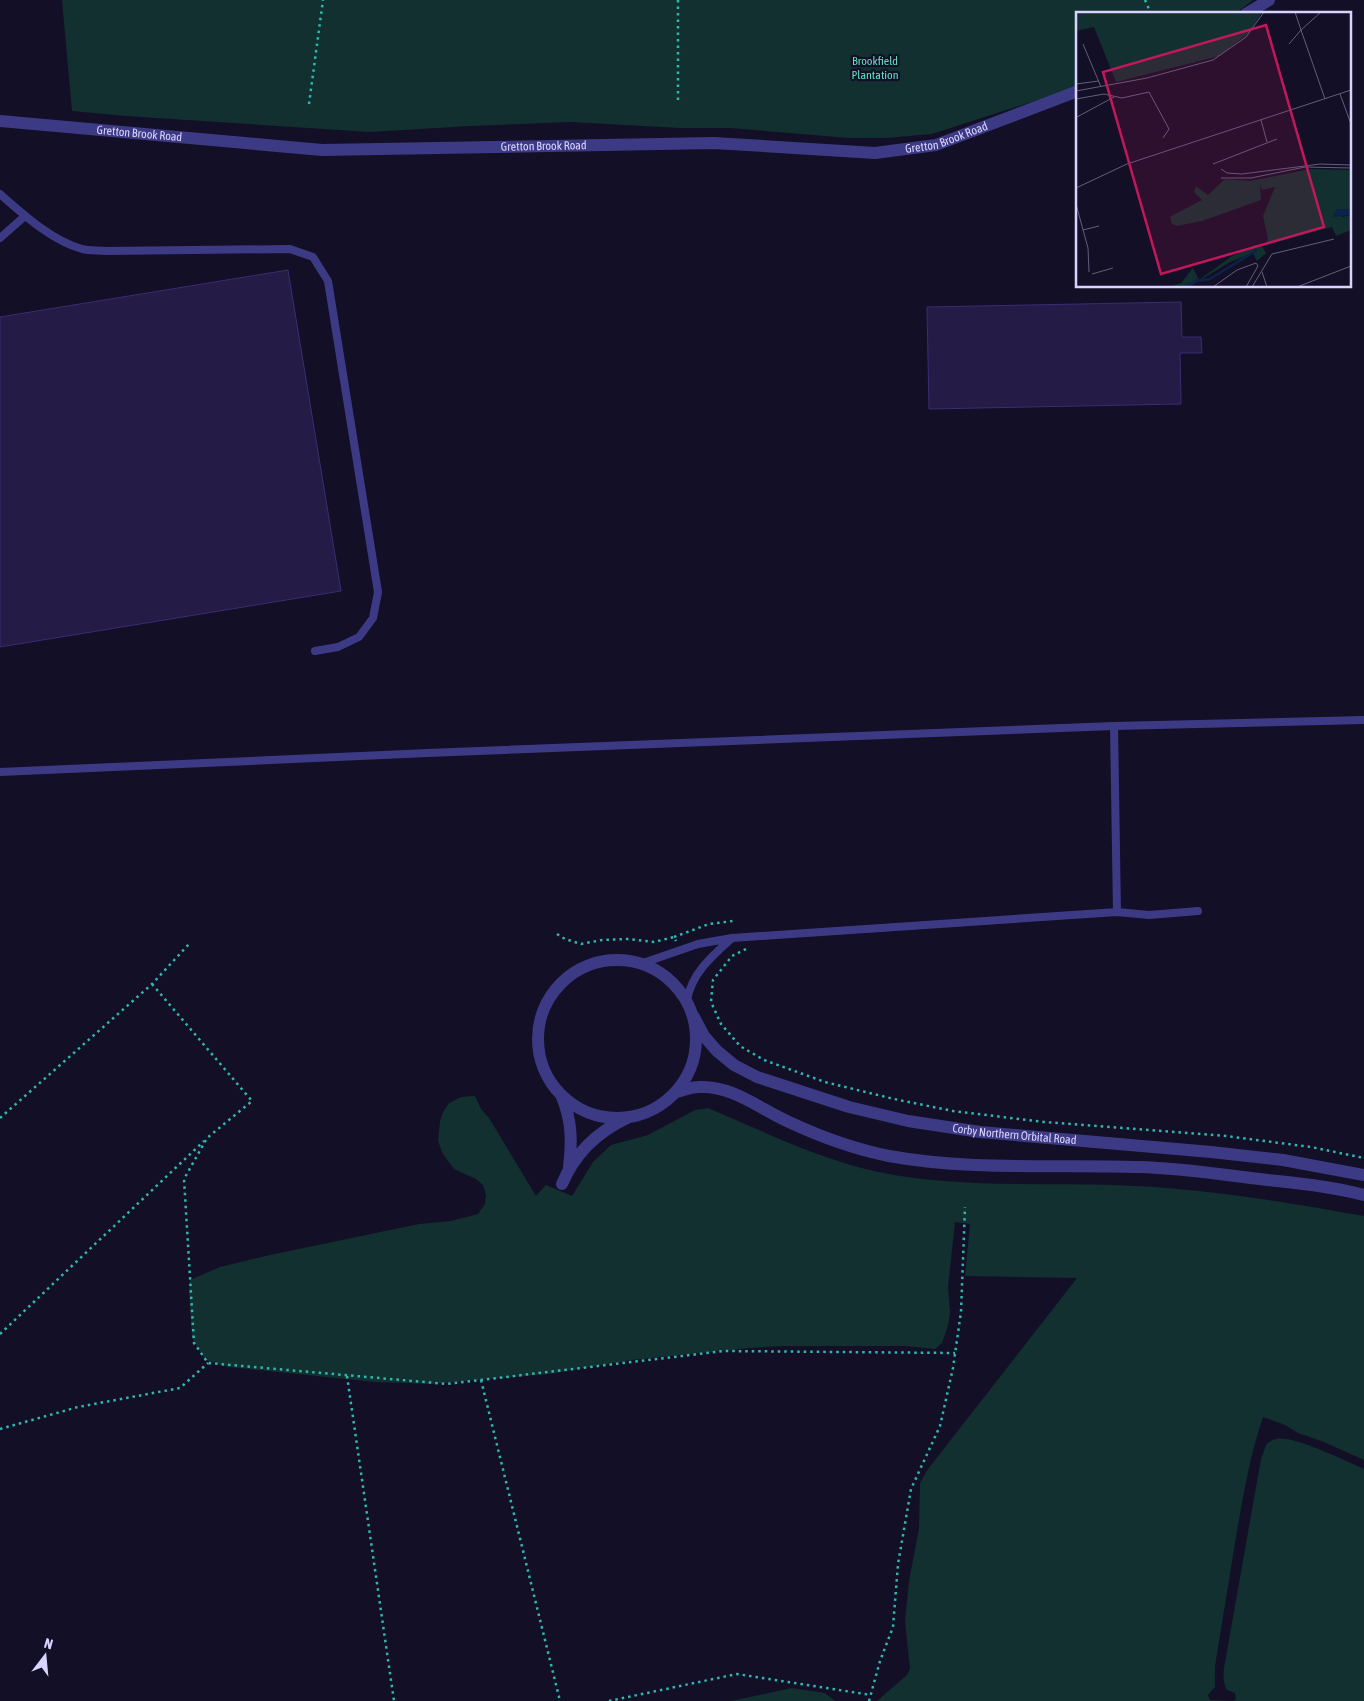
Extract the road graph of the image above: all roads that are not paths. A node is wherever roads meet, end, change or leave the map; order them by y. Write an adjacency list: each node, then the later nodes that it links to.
1 (1269, 0): 2 (street)
2 (1249, 12)
3 (1076, 92): 4 (street, Gretton Brook Road)
4 (0, 120)
5 (0, 194): 6 (lane)
6 (25, 216): 7 (lane); 8 (lane)
7 (0, 238)
8 (314, 651)
9 (1364, 720): 10 (lane)
10 (1114, 726): 11 (lane); 13 (lane)
11 (0, 772)
12 (1198, 911): 13 (lane)
13 (1117, 912): 14 (lane)
14 (732, 938): 15 (lane); 16 (lane)
15 (643, 963): 16 (street); 19 (street)
16 (687, 1000): 17 (street)
17 (694, 1017): 18 (street); 22 (street, Corby Northern Orbital Road)
18 (676, 1092): 20 (street); 24 (street, Corby Northern Orbital Road)
19 (562, 1097): 20 (street); 21 (street)
20 (627, 1118): 21 (street)
21 (568, 1170): 23 (street)
22 (1364, 1175)
23 (562, 1184)
24 (1364, 1195)

